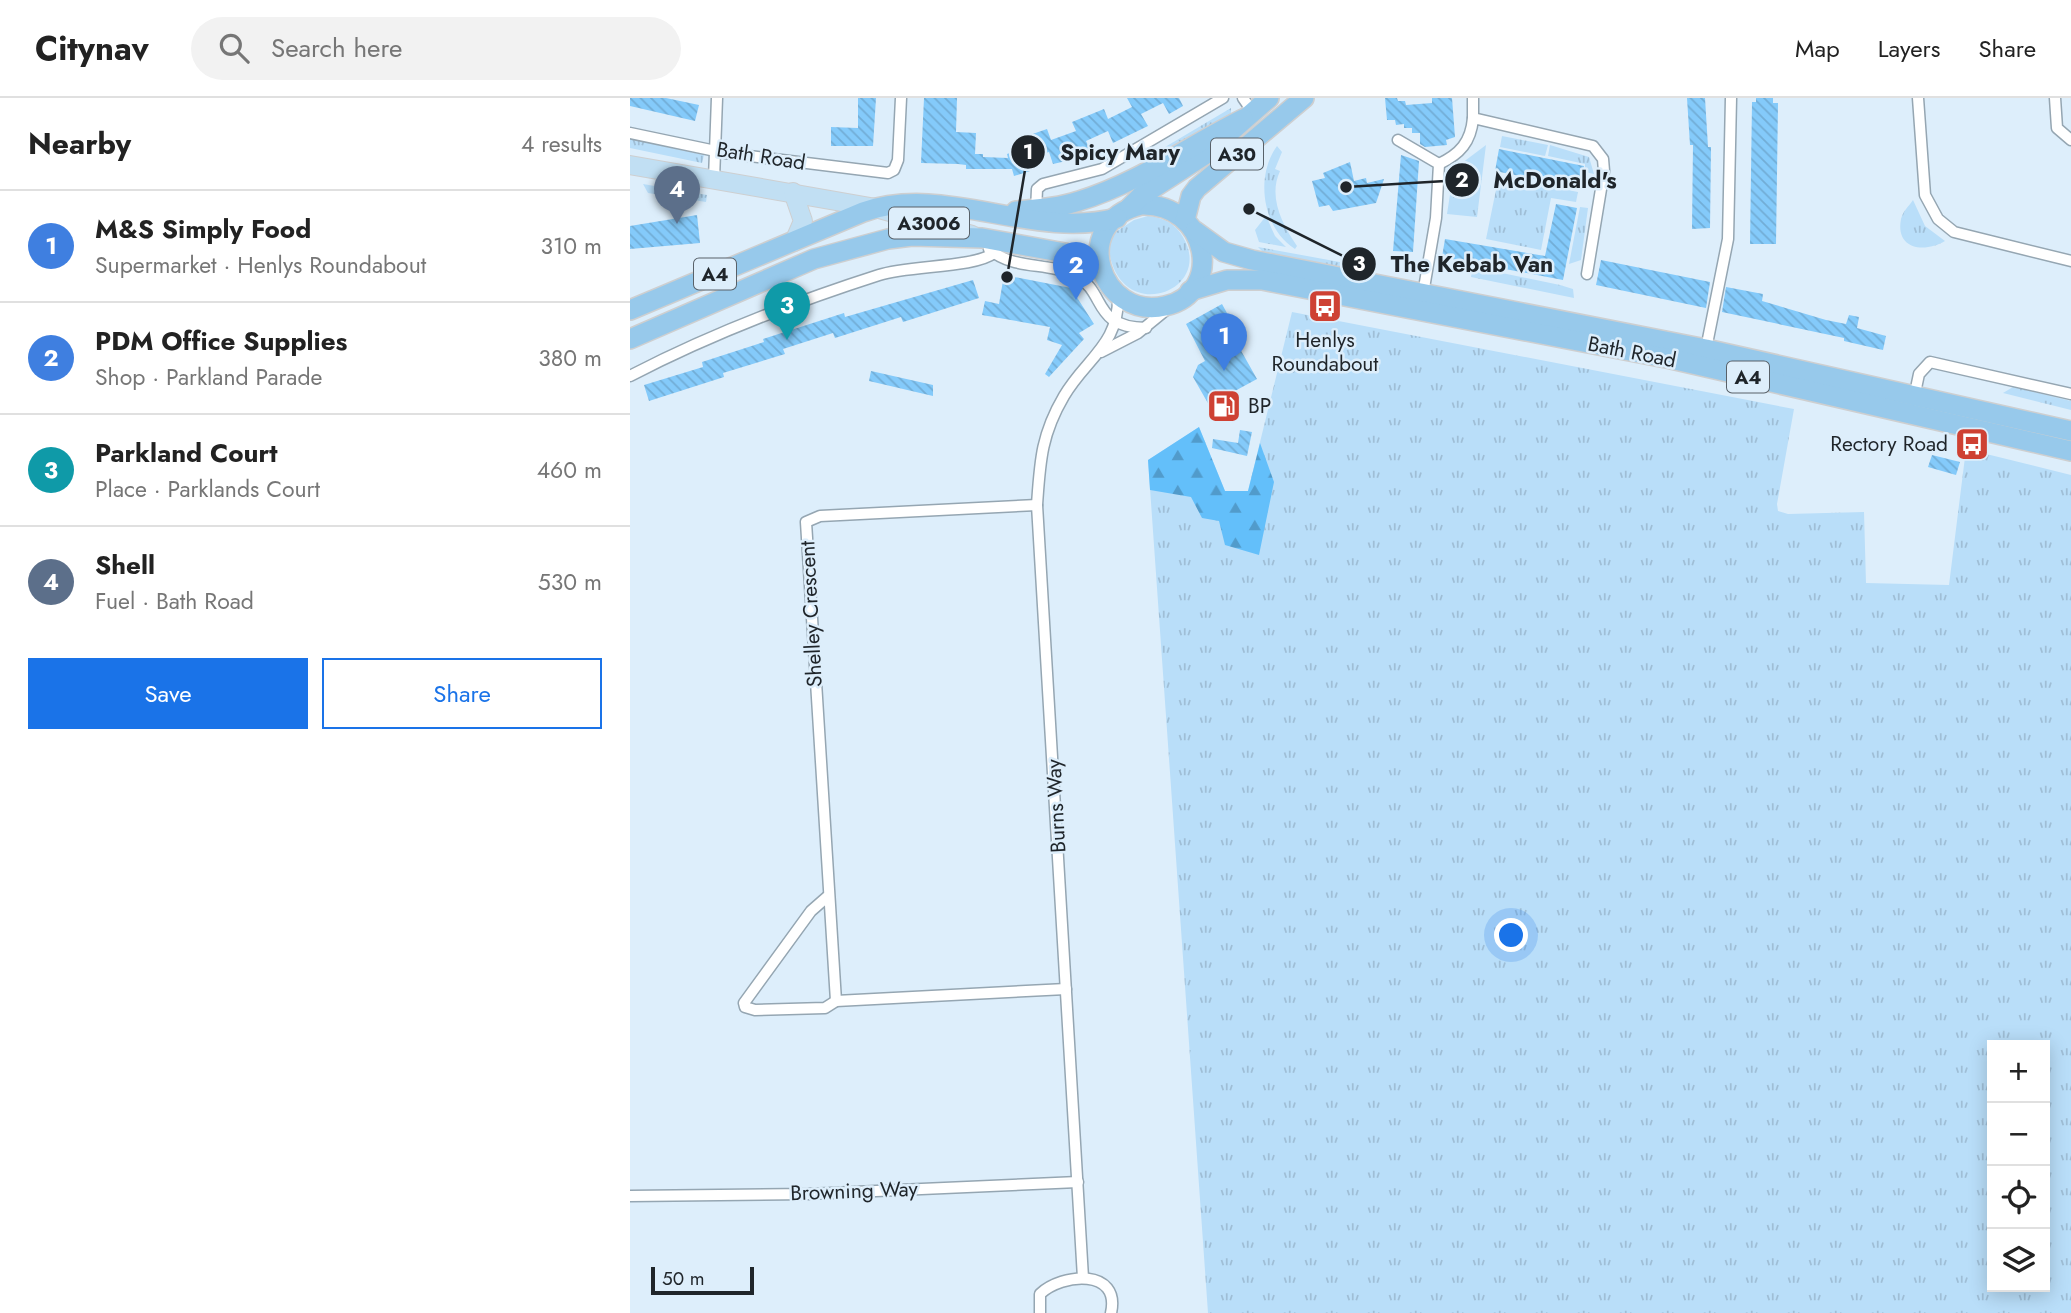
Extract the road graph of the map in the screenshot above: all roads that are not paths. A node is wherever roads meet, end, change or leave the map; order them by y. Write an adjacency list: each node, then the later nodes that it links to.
1 (717, 98): 15 (street)
2 (901, 98): 15 (street, Bath Road)
3 (1223, 98): 22 (street)
4 (1269, 98): 10 (highway, A30)
5 (1304, 98): 23 (highway, A30)
6 (1473, 98): 11 (street)
7 (1731, 98): 37 (street)
8 (1917, 98): 26 (street)
9 (2055, 98): 14 (street)
10 (1246, 109): 21 (highway, A30); 22 (highway)
11 (1473, 118): 17 (street); 28 (street)
12 (630, 133): 15 (street, Bath Road)
13 (1398, 140): 17 (street)
14 (2071, 140)
15 (717, 150): 18 (street)
16 (630, 164): 18 (main road, Bath Road / A3006)
17 (1439, 164): 31 (street)
18 (714, 179): 19 (main road, Bath Road / A3006)
19 (793, 192): 20 (main road, Bath Road / A3006); 24 (main road)
20 (876, 208): 22 (highway, Bath Road / A4); 24 (highway, A4); 25 (main road, Bath Road / A3006)
21 (1122, 213): 22 (highway, Bath Road / A4); 23 (highway); 27 (highway)
22 (1036, 215)
23 (1190, 226): 29 (highway); 31 (highway, Bath Road / A4)
24 (794, 242): 33 (highway, A4)
25 (988, 245): 27 (highway, Bath Road / A4); 34 (street); 36 (highway, A4); 39 (street)
26 (2071, 261)
27 (1100, 270): 30 (highway)
28 (1587, 274)
29 (1190, 291): 32 (highway); 43 (highway, Bath Road / A4)
30 (1118, 294): 32 (highway); 34 (street, Burns Way)
31 (1423, 294): 37 (highway, Bath Road / A4)
32 (1172, 305): 35 (street, Burns Way)
33 (630, 310)
34 (1111, 319): 35 (street); 38 (street, Burns Way)
35 (1146, 328): 38 (street, Burns Way)
36 (630, 339)
37 (1706, 349): 40 (highway, Bath Road / A4)
38 (1101, 352): 44 (street, Burns Way)
39 (630, 376)
40 (1915, 393): 41 (street); 42 (highway, Bath Road / A4)
41 (2071, 394)
42 (2071, 430)
43 (2071, 451)
44 (1037, 505): 45 (street, Shelley Crescent); 46 (street, Burns Way)
45 (827, 897): 47 (street, Shelley Crescent); 47 (street)
46 (1066, 989): 47 (street); 48 (street, Burns Way)
47 (836, 1001)
48 (1077, 1182): 49 (street, Browning Way); 50 (street, Burns Way)
49 (630, 1196)
50 (1083, 1278): 51 (street); 52 (street)
51 (1040, 1313)
52 (1111, 1313)

